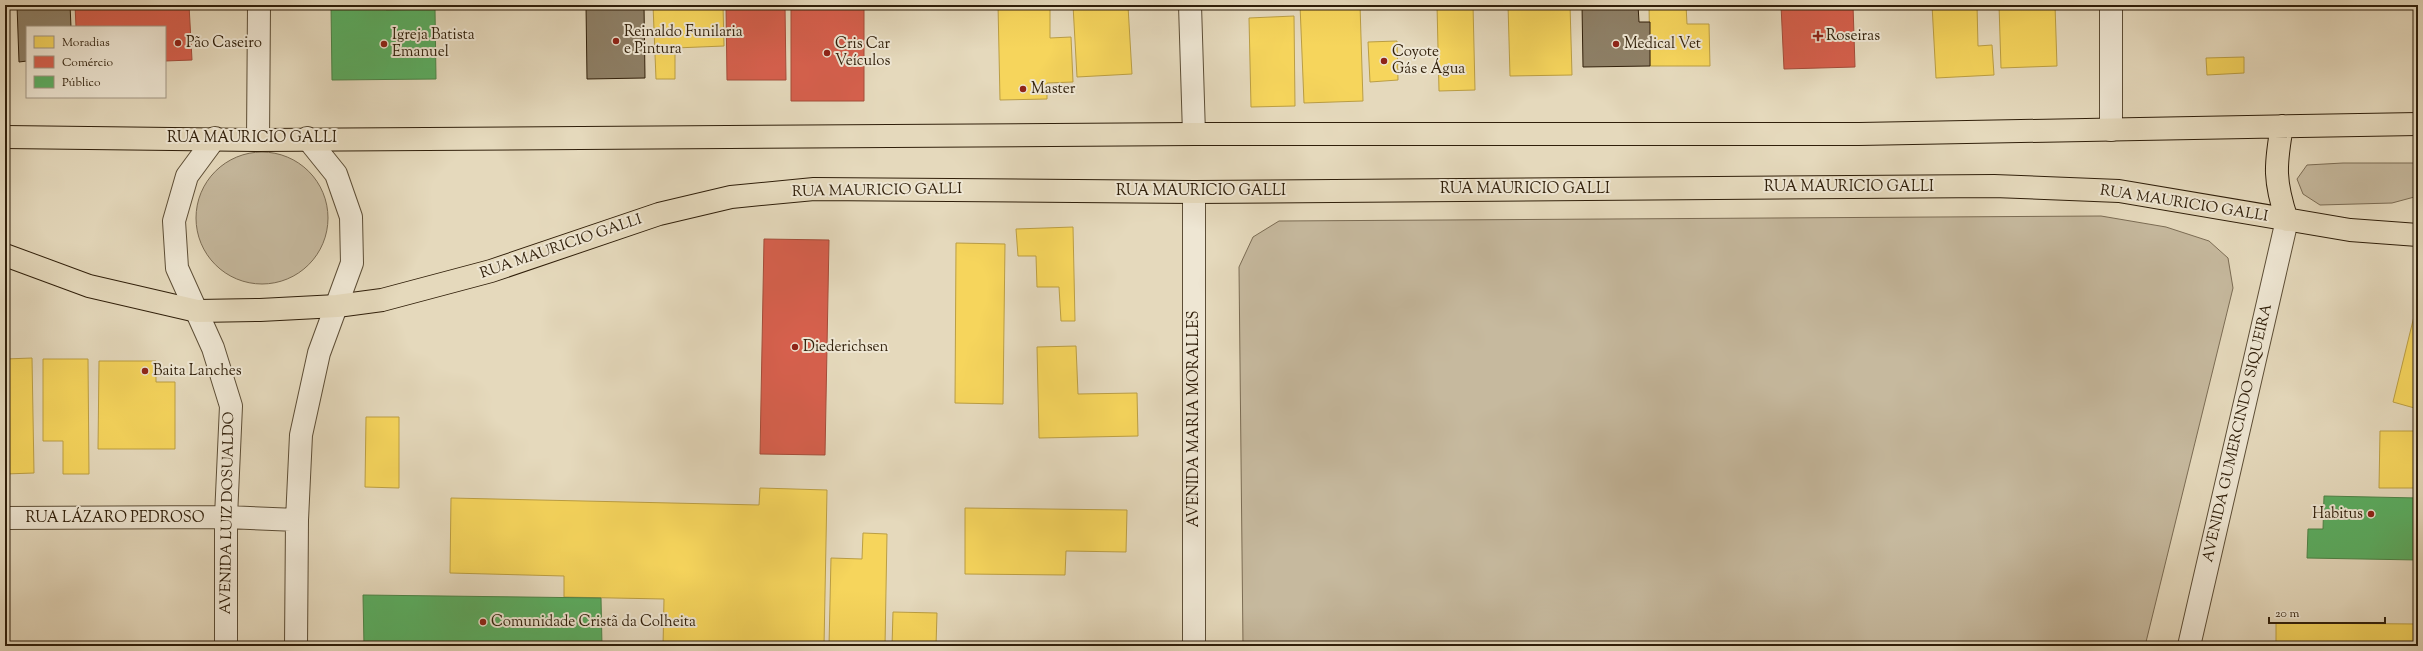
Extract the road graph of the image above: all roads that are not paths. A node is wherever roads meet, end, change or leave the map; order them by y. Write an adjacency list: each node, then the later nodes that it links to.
1 (259, 5): 11 (street)
2 (1190, 5): 7 (street)
3 (2111, 5): 6 (street)
4 (2418, 124): 5 (main road, RUA MAURICIO GALLI)
5 (2282, 126): 6 (main road, RUA MAURICIO GALLI); 13 (main road)
6 (2111, 130): 7 (main road, RUA MAURICIO GALLI)
7 (1194, 134): 10 (main road, RUA MAURICIO GALLI)
8 (5, 137): 9 (main road, RUA MAURICIO GALLI)
9 (215, 138): 11 (main road, RUA MAURICIO GALLI); 17 (street, AVENIDA LUIZ DOSUALDO)
10 (307, 138): 11 (main road, RUA MAURICIO GALLI); 16 (street)
11 (258, 140)
12 (1194, 192): 13 (main road, RUA MAURICIO GALLI); 16 (main road, RUA MAURICIO GALLI); 23 (street, AVENIDA MARIA MORALLES)
13 (2287, 220): 14 (main road, RUA MAURICIO GALLI); 24 (street, AVENIDA GUMERCINDO SIQUEIRA)
14 (2418, 235)
15 (5, 255): 17 (main road, RUA MAURICIO GALLI)
16 (337, 306): 17 (main road, RUA MAURICIO GALLI); 20 (street)
17 (197, 311): 18 (street, AVENIDA LUIZ DOSUALDO)
18 (226, 517): 19 (street, RUA LÁZARO PEDROSO); 20 (street, RUA LÁZARO PEDROSO); 21 (street, AVENIDA LUIZ DOSUALDO)
19 (5, 518)
20 (297, 520): 22 (street)
21 (226, 646)
22 (296, 646)
23 (1194, 646)
24 (2189, 646)

